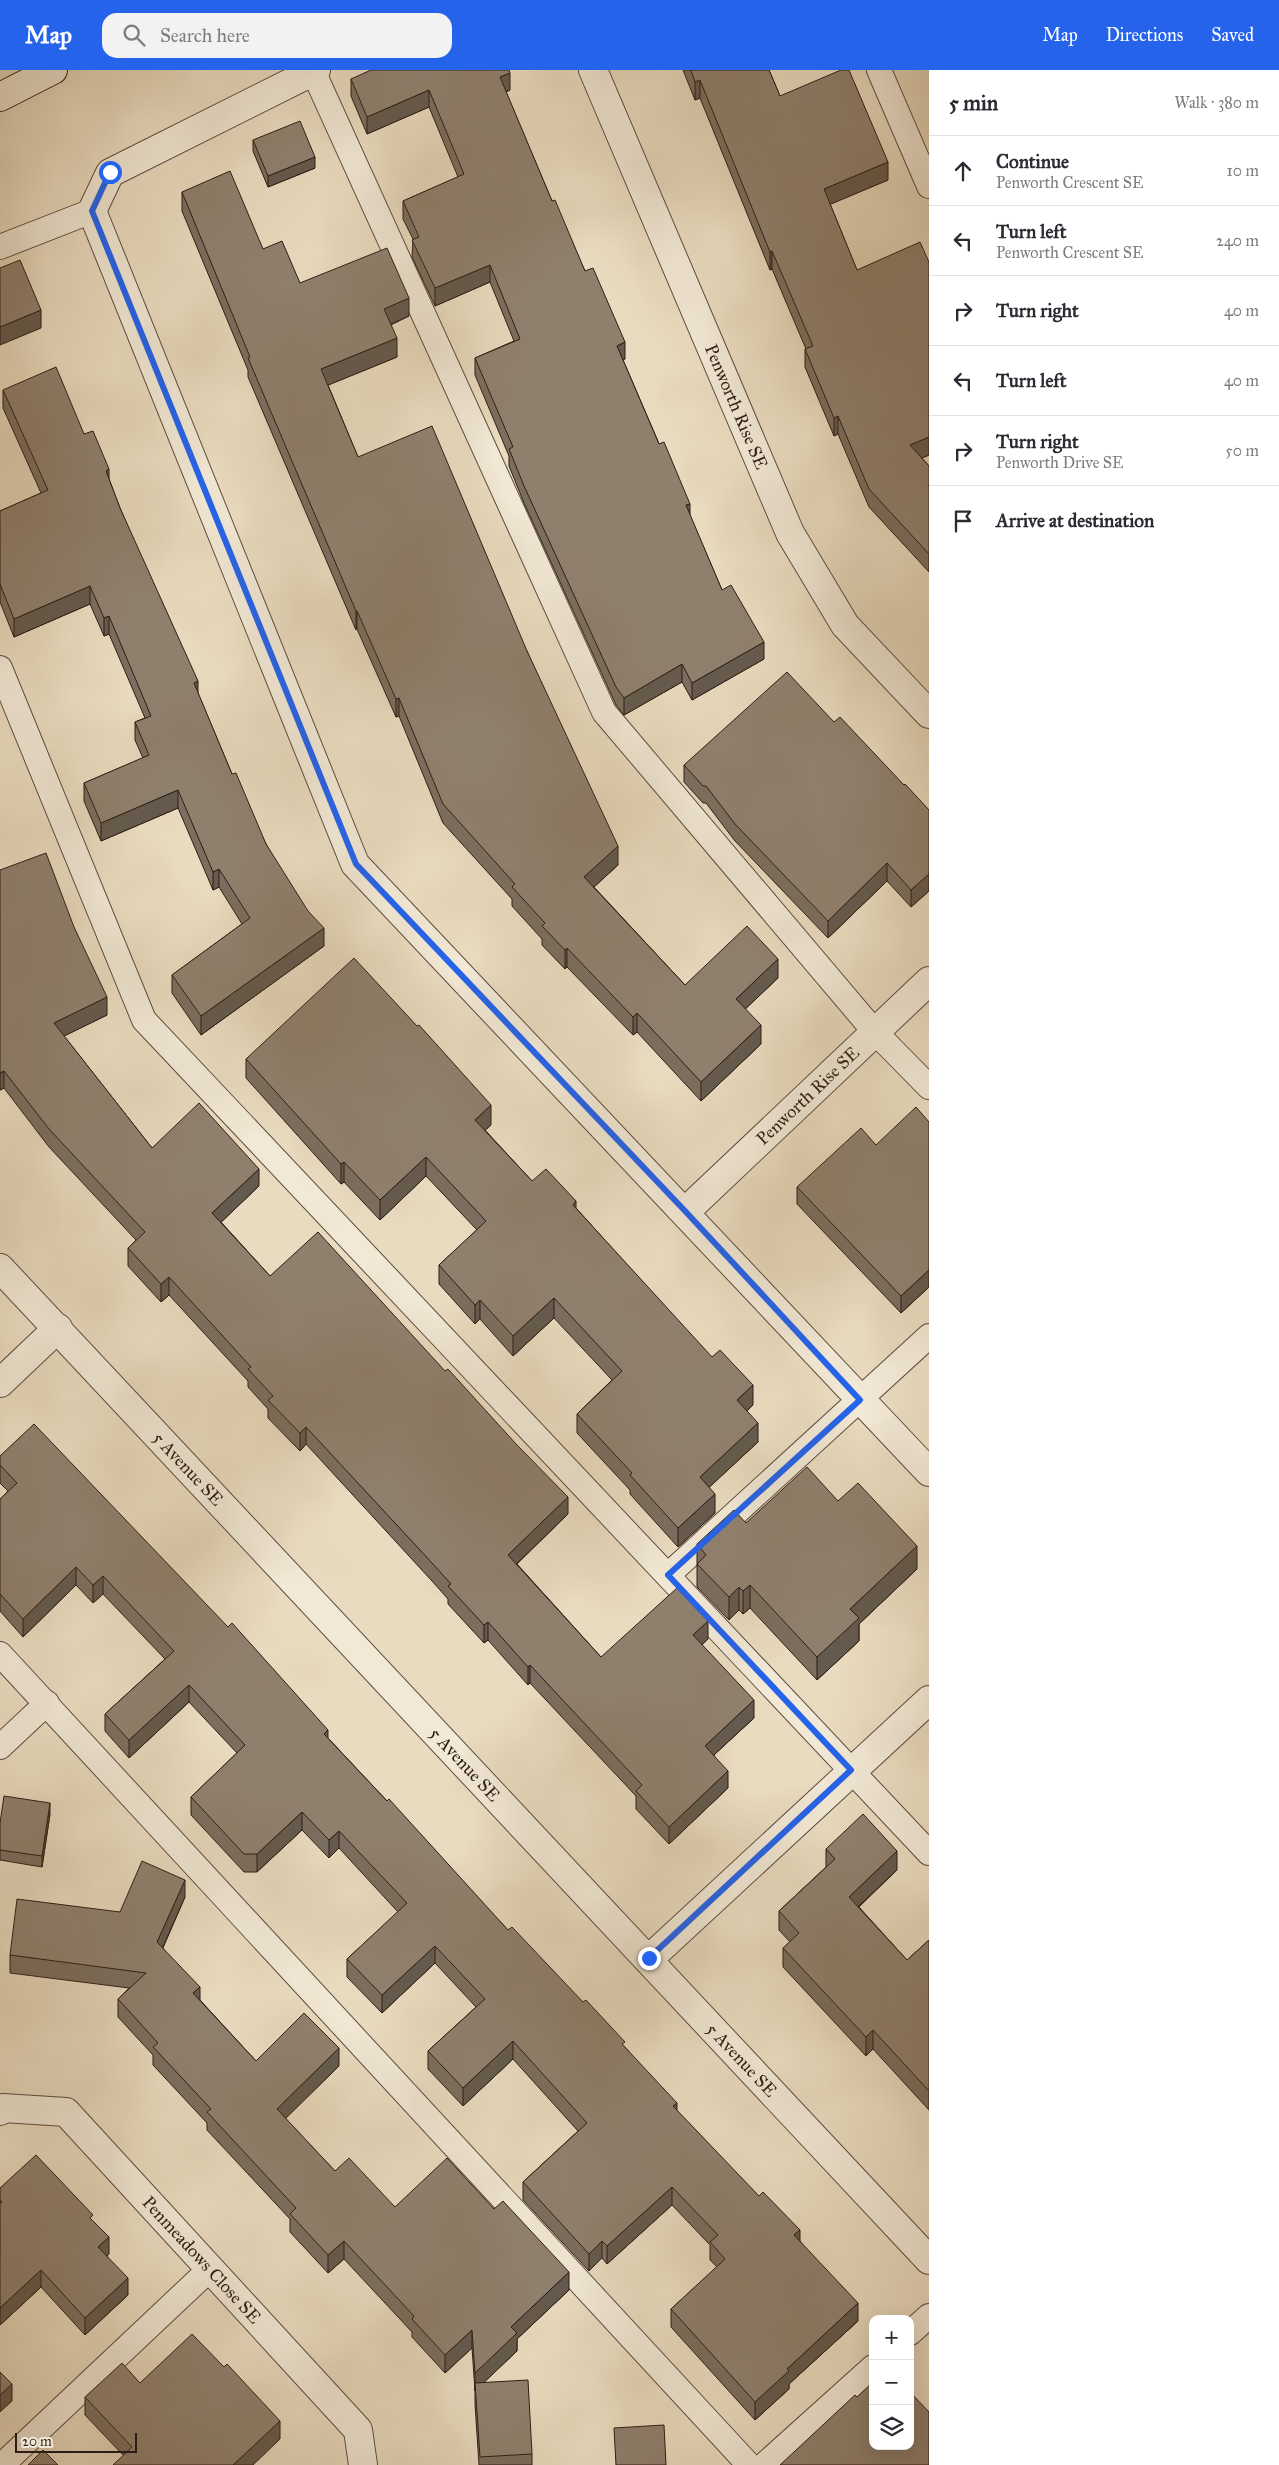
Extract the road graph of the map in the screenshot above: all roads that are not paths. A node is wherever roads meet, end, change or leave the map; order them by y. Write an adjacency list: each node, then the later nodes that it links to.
1 (53, 70): 5 (street)
2 (592, 70): 10 (street, Penworth Rise SE)
3 (879, 70): 6 (lane)
4 (314, 71): 7 (street); 12 (lane)
5 (0, 97)
6 (929, 186)
7 (92, 211): 8 (lane); 14 (street)
8 (0, 247)
9 (0, 668): 21 (lane)
10 (929, 714)
11 (929, 981): 12 (street, Penworth Rise SE)
12 (874, 1031): 13 (lane); 14 (street, Penworth Rise SE)
13 (929, 1087)
14 (686, 1212): 19 (street)
15 (0, 1268): 16 (street, 5 Avenue SE)
16 (58, 1328): 18 (street); 28 (street, 5 Avenue SE)
17 (929, 1336): 19 (lane)
18 (0, 1383)
19 (860, 1400): 20 (street); 21 (lane)
20 (929, 1472)
21 (668, 1575): 26 (lane)
22 (0, 1654): 24 (lane)
23 (929, 1700): 26 (street)
24 (47, 1704): 25 (lane); 37 (lane)
25 (0, 1747)
26 (851, 1770): 27 (lane); 28 (street)
27 (929, 1853)
28 (649, 1958): 30 (street, 5 Avenue SE)
29 (0, 2111): 31 (street, Penmeadows Close SE)
30 (929, 2260)
31 (211, 2268): 35 (lane); 36 (street, Penmeadows Close SE)
32 (929, 2316): 33 (lane)
33 (914, 2329)
34 (869, 2371): 38 (lane)
35 (2, 2465)
36 (363, 2465)
37 (749, 2465)
38 (764, 2465)

